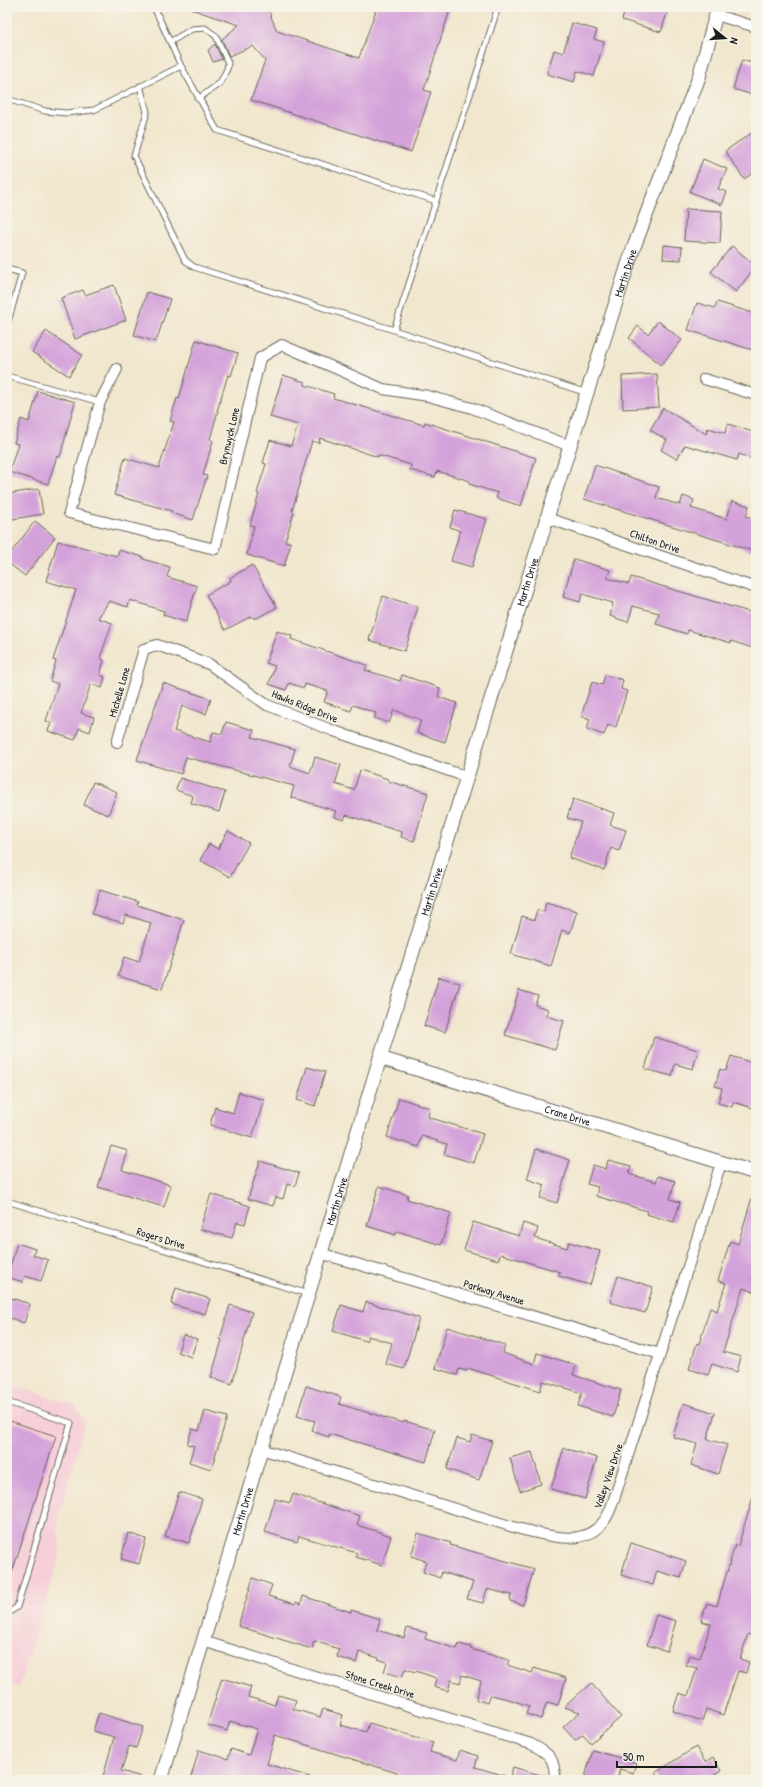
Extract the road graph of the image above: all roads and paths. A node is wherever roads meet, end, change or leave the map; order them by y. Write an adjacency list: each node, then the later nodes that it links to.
1 (154, 7): 5 (lane)
2 (498, 7): 10 (lane)
3 (717, 11): 4 (street); 17 (street, Martin Drive)
4 (756, 27)
5 (170, 42): 6 (lane); 8 (lane)
6 (181, 66): 7 (lane); 8 (lane)
7 (140, 86): 9 (lane); 13 (lane)
8 (198, 98): 10 (lane)
9 (7, 99)
10 (436, 201): 13 (lane)
11 (7, 268): 12 (lane)
12 (7, 325)
13 (394, 330): 17 (lane)
14 (117, 369): 19 (street, Brynwyck Lane)
15 (7, 376): 19 (lane)
16 (704, 379): 18 (street)
17 (587, 393): 20 (street, Martin Drive)
18 (756, 395)
19 (100, 402): 20 (street, Brynwyck Lane)
20 (570, 446): 21 (street, Martin Drive)
21 (547, 518): 22 (street, Chilton Drive); 25 (street, Martin Drive)
22 (756, 588)
23 (144, 649): 24 (street, Michelle Lane); 25 (street, Hawks Ridge Drive)
24 (117, 742)
25 (467, 777): 26 (street, Martin Drive)
26 (380, 1058): 27 (street, Crane Drive); 30 (street, Martin Drive)
27 (721, 1162): 28 (street, Crane Drive); 32 (street, Valley View Drive)
28 (756, 1173)
29 (7, 1201): 31 (lane, Rogers Drive)
30 (320, 1253): 31 (street, Martin Drive); 32 (street, Parkway Avenue)
31 (308, 1294): 34 (street, Martin Drive)
32 (660, 1354): 34 (street, Valley View Drive)
33 (7, 1402): 35 (lane)
34 (261, 1449): 36 (street, Martin Drive)
35 (7, 1614)
36 (203, 1641): 37 (street, Martin Drive); 38 (street, Stone Creek Drive)
37 (161, 1780)
38 (555, 1780)

